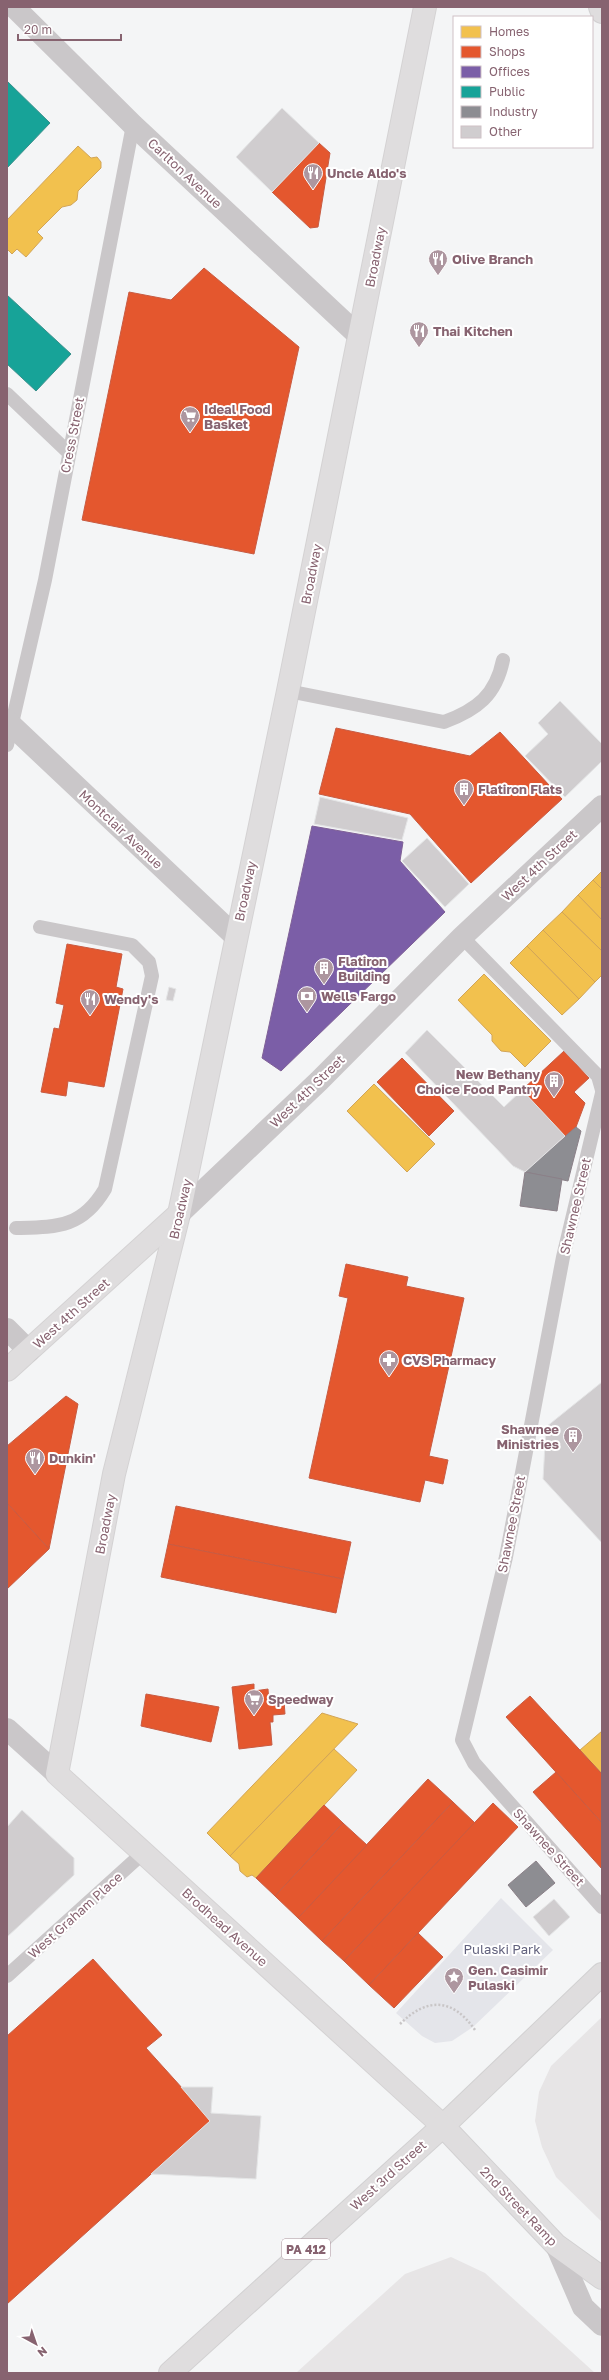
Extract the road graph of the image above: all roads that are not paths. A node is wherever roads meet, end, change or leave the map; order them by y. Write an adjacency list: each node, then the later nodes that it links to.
1 (14, 7): 5 (street, Carlton Avenue)
2 (424, 7): 6 (main road, Broadway)
3 (600, 7): 4 (main road)
4 (602, 12)
5 (133, 125): 6 (street, Carlton Avenue); 8 (lane, Cress Street)
6 (359, 336): 10 (main road, Broadway)
7 (7, 394): 8 (lane)
8 (69, 453): 11 (lane, Cress Street)
9 (503, 660): 10 (lane)
10 (288, 691): 14 (main road, Broadway)
11 (8, 730): 14 (street, Montclair Avenue)
12 (602, 806): 15 (street, West 4th Street)
13 (40, 927): 19 (lane)
14 (236, 937): 18 (main road, Broadway)
15 (462, 937): 16 (lane); 18 (street, West 4th Street)
16 (602, 1090)
17 (602, 1093): 26 (lane, Shawnee Street)
18 (179, 1214): 21 (main road, West 4th Street); 24 (main road, Broadway)
19 (16, 1228)
20 (7, 1329): 21 (street)
21 (29, 1351): 22 (main road, West 4th Street)
22 (7, 1370)
23 (7, 1729): 24 (street, Brodhead Avenue)
24 (57, 1774): 25 (main road, Brodhead Avenue)
25 (143, 1853): 28 (lane, West Graham Place); 29 (main road, Brodhead Avenue)
26 (602, 1907)
27 (602, 1974): 29 (main road, West 3rd Street)
28 (7, 1976)
29 (443, 2126): 30 (main road, 2nd Street Ramp); 33 (main road, West 3rd Street / PA 412)
30 (556, 2245): 31 (main road, 2nd Street Ramp); 32 (street)
31 (602, 2278)
32 (602, 2325)
33 (170, 2373)

